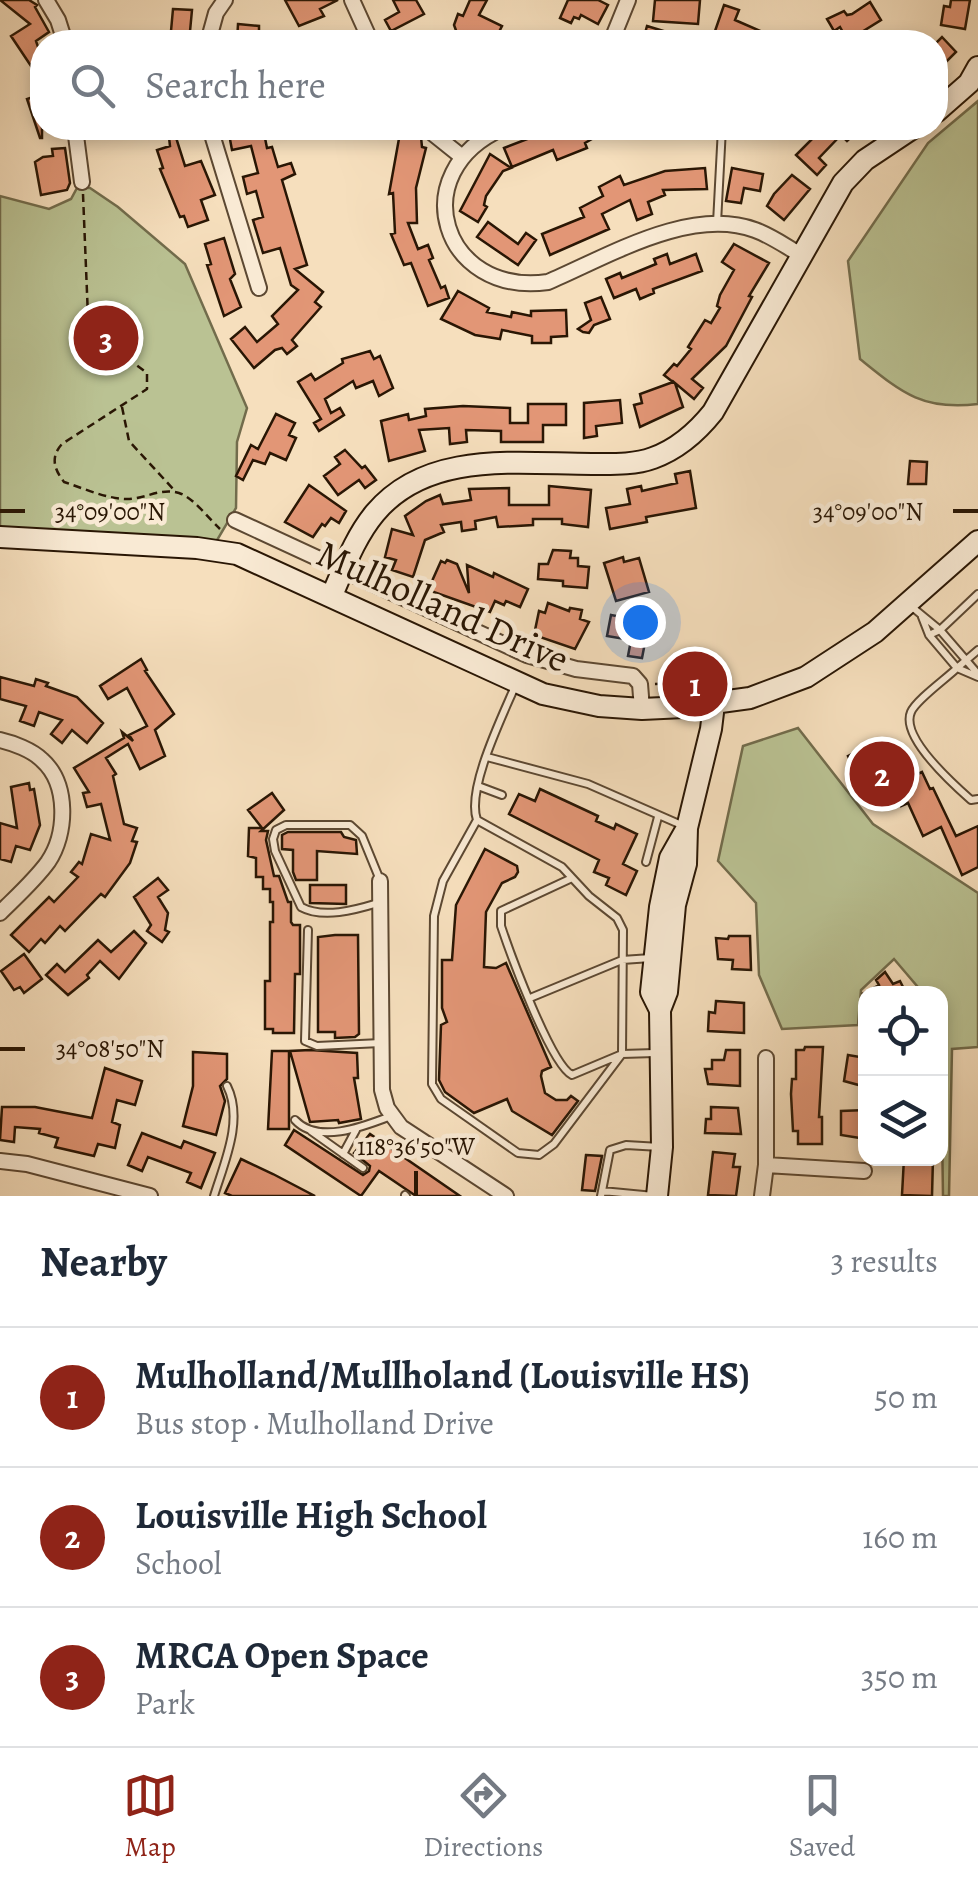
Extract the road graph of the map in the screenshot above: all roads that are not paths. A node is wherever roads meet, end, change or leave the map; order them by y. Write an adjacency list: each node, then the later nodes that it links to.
1 (46, 0): 5 (street)
2 (225, 0): 6 (street)
3 (352, 0): 7 (street)
4 (628, 0): 8 (street)
5 (61, 30)
6 (211, 30)
7 (366, 30)
8 (616, 30)
9 (978, 67): 10 (main road)
10 (948, 101)
11 (77, 140): 18 (street)
12 (214, 140): 21 (street)
13 (441, 140): 17 (street)
14 (479, 140): 17 (street)
15 (721, 140): 19 (lane)
16 (895, 140): 20 (main road)
17 (461, 156): 19 (street)
18 (82, 182)
19 (717, 224): 20 (street)
20 (803, 256): 25 (main road)
21 (258, 288)
22 (235, 520): 25 (street)
23 (4, 540): 27 (main road, Mulholland Drive)
24 (978, 540): 28 (main road, Mulholland Drive)
25 (343, 570): 27 (main road); 37 (street)
26 (978, 594): 29 (lane)
27 (332, 595): 35 (main road, Mulholland Drive)
28 (915, 610): 29 (lane); 30 (lane); 36 (main road, Mulholland Drive)
29 (940, 630): 30 (lane); 32 (lane)
30 (929, 635): 33 (lane)
31 (978, 650): 32 (lane)
32 (967, 660): 33 (lane); 34 (lane)
33 (957, 668): 34 (lane); 42 (lane)
34 (978, 676)
35 (516, 683): 37 (main road, Mulholland Drive); 39 (lane)
36 (714, 704): 37 (main road, Mulholland Drive); 45 (main road)
37 (642, 709)
38 (0, 740): 50 (street)
39 (487, 757): 40 (lane); 43 (lane)
40 (478, 786): 41 (lane); 44 (lane)
41 (502, 795)
42 (978, 799)
43 (658, 817): 45 (lane); 46 (lane)
44 (478, 820): 47 (lane); 58 (lane)
45 (687, 828): 52 (main road); 55 (main road)
46 (646, 862)
47 (572, 878): 53 (lane); 54 (lane)
48 (380, 881): 49 (street); 49 (lane)
49 (381, 902): 56 (street)
50 (0, 913)
51 (308, 930): 56 (lane)
52 (655, 957): 53 (lane); 55 (main road)
53 (622, 960): 54 (lane); 58 (lane)
54 (530, 998): 58 (lane)
55 (660, 1010): 57 (main road)
56 (382, 1043): 61 (street)
57 (660, 1053): 58 (lane); 65 (main road)
58 (622, 1054)
59 (766, 1058): 68 (street)
60 (227, 1086): 74 (lane)
61 (392, 1115): 64 (lane); 71 (street)
62 (295, 1120): 63 (lane)
63 (310, 1130): 64 (lane); 66 (lane)
64 (356, 1130): 66 (lane)
65 (662, 1147): 72 (lane); 75 (main road)
66 (343, 1154): 69 (lane)
67 (0, 1161): 73 (street)
68 (766, 1164): 70 (street); 76 (street)
69 (363, 1168)
70 (864, 1170)
71 (499, 1194)
72 (602, 1194): 75 (lane)
73 (150, 1196)
74 (214, 1196)
75 (655, 1196)
76 (762, 1196)

